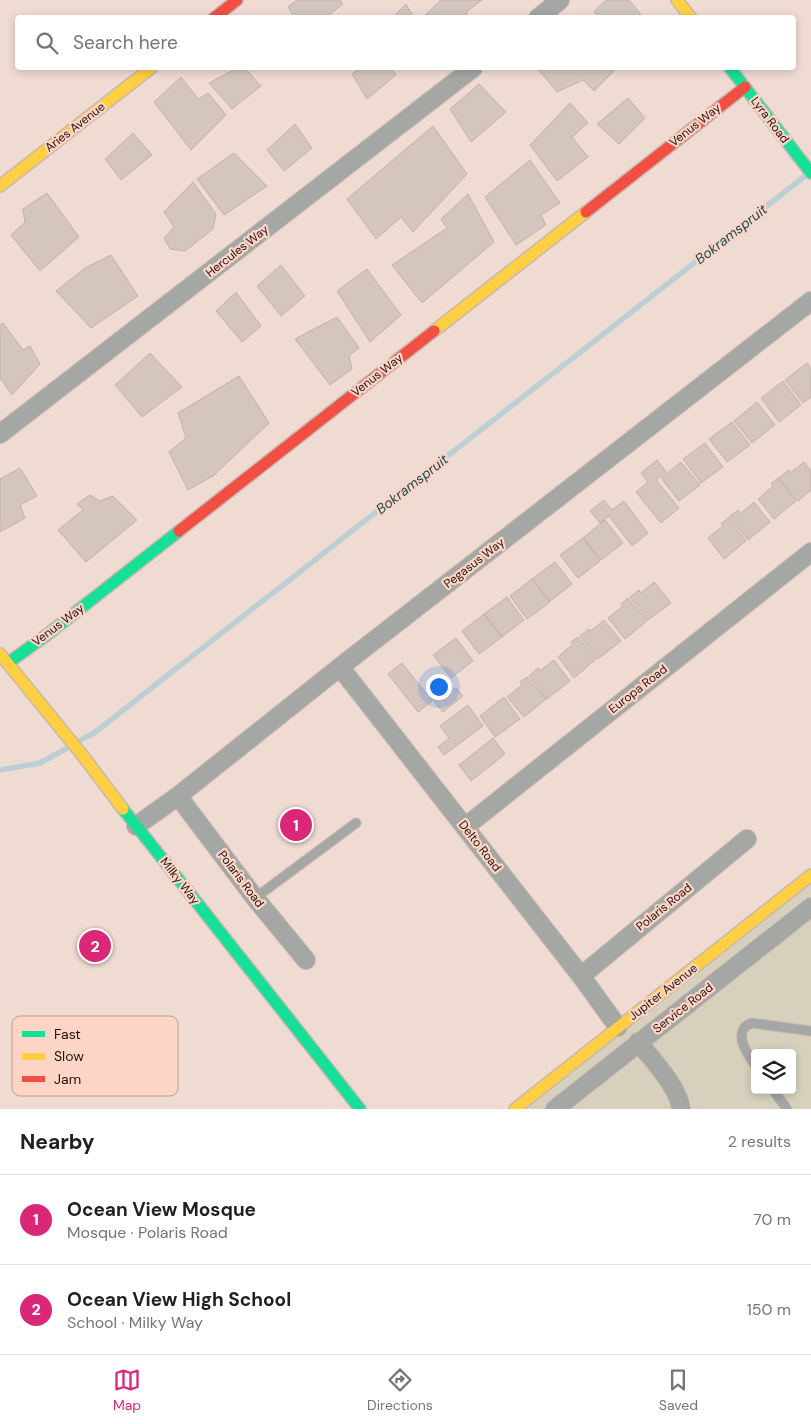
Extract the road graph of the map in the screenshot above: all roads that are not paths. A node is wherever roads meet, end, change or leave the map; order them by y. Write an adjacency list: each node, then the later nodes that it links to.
1 (237, 0): 4 (street)
2 (560, 0): 5 (street)
3 (677, 0): 6 (street)
4 (217, 9)
5 (542, 15)
6 (689, 15)
7 (148, 70): 12 (street, Aries Avenue)
8 (470, 70): 14 (street, Hercules Way)
9 (732, 70): 10 (street, Lyra Road)
10 (745, 86): 11 (street, Lyra Road); 16 (street, Venus Way)
11 (811, 173)
12 (0, 186)
13 (811, 301): 17 (street, Pegasus Way)
14 (0, 434)
15 (811, 552): 21 (street, Europa Road)
16 (4, 658): 20 (street, Milky Way)
17 (340, 667): 18 (street, Pegasus Way); 21 (street, Delto Road)
18 (178, 796): 20 (street, Pegasus Way); 24 (street, Polaris Road)
19 (356, 823): 24 (lane)
20 (136, 826): 33 (street, Milky Way)
21 (465, 827): 27 (street, Delto Road)
22 (747, 839): 27 (street, Polaris Road)
23 (811, 875): 28 (street, Jupiter Avenue)
24 (255, 898): 26 (street, Polaris Road)
25 (811, 907): 30 (street, Service Road)
26 (306, 960)
27 (581, 976): 28 (street, Delto Road)
28 (618, 1028): 34 (street, Jupiter Avenue)
29 (811, 1031): 31 (lane)
30 (638, 1042): 35 (street, Service Road); 36 (street)
31 (751, 1058)
32 (776, 1094): 37 (lane)
33 (360, 1109)
34 (514, 1109)
35 (555, 1109)
36 (681, 1109)
37 (787, 1109)

